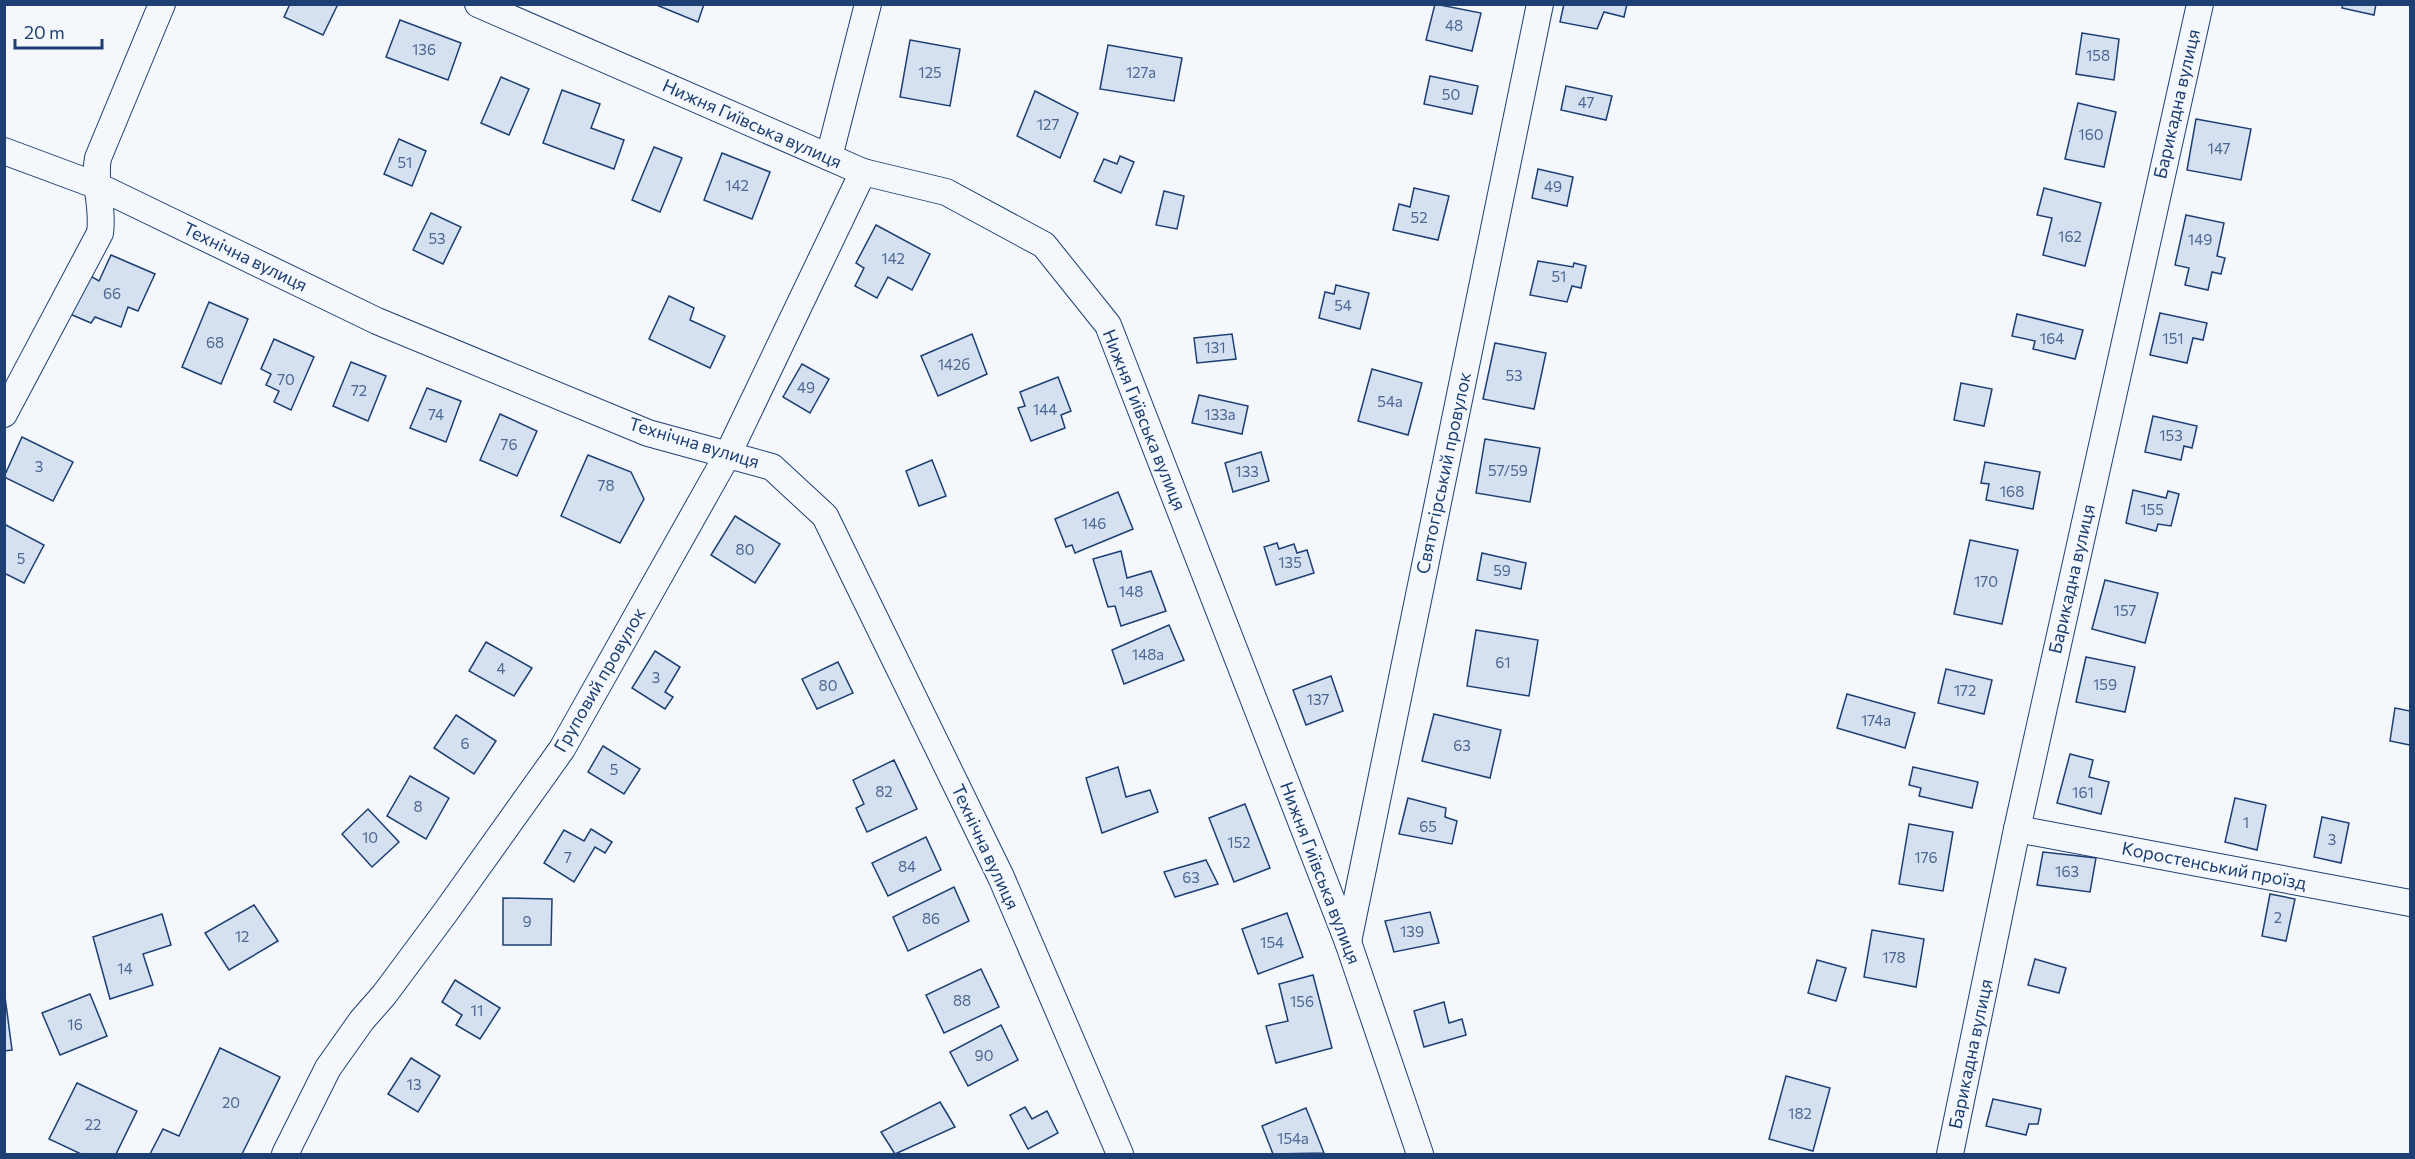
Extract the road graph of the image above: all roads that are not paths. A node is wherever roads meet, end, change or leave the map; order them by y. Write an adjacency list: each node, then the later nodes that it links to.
1 (162, 4): 9 (street)
2 (478, 4): 7 (street, Нижня Гиївська вулиця)
3 (868, 4): 7 (street)
4 (1540, 4): 14 (street, Святогірський провулок)
5 (2200, 4): 12 (street, Барикадна вулиця)
6 (4, 151): 9 (street, Технічна вулиця)
7 (829, 158): 8 (street, Нижня Гиївська вулиця)
8 (863, 172): 11 (street, Груповий провулок); 14 (street, Нижня Гиївська вулиця)
9 (98, 186): 10 (street); 11 (street, Технічна вулиця)
10 (4, 414)
11 (728, 454): 15 (street, Груповий провулок); 16 (street, Технічна вулиця)
12 (2017, 829): 13 (street, Коростенський проїзд); 18 (street, Барикадна вулиця)
13 (2410, 903)
14 (1348, 942): 17 (street, Нижня Гиївська вулиця)
15 (285, 1155)
16 (1120, 1155)
17 (1420, 1155)
18 (1950, 1155)

